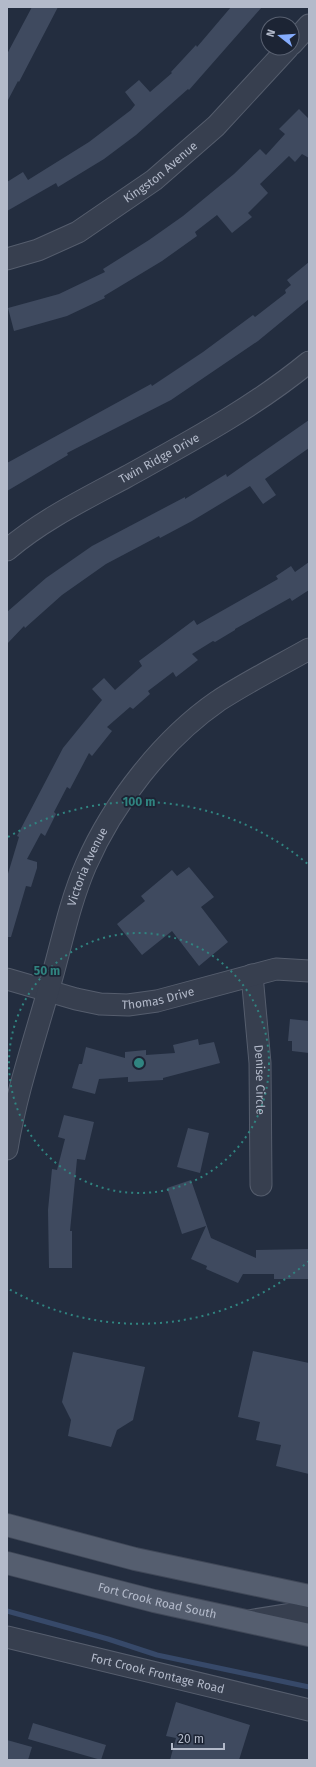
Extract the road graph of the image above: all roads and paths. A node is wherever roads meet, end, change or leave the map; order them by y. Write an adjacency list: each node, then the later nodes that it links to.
1 (309, 25): 2 (street)
2 (300, 35)
3 (281, 56): 4 (street, Kingston Avenue)
4 (7, 259)
5 (309, 362): 6 (street, Twin Ridge Drive)
6 (7, 550)
7 (309, 649): 11 (street, Victoria Avenue)
8 (309, 971): 9 (street, Thomas Drive)
9 (252, 975): 11 (street, Thomas Drive); 13 (street, Denise Circle)
10 (7, 979): 11 (street, Thomas Drive)
11 (48, 991): 12 (street, Victoria Avenue)
12 (7, 1149)
13 (261, 1185)
14 (7, 1525): 16 (main road)
15 (7, 1563): 18 (main road, Fort Crook Road South)
16 (309, 1596)
17 (309, 1616): 18 (street)
18 (247, 1621): 19 (main road, Fort Crook Road South)
19 (309, 1635)
20 (7, 1637): 21 (street, Fort Crook Frontage Road)
21 (309, 1710)

